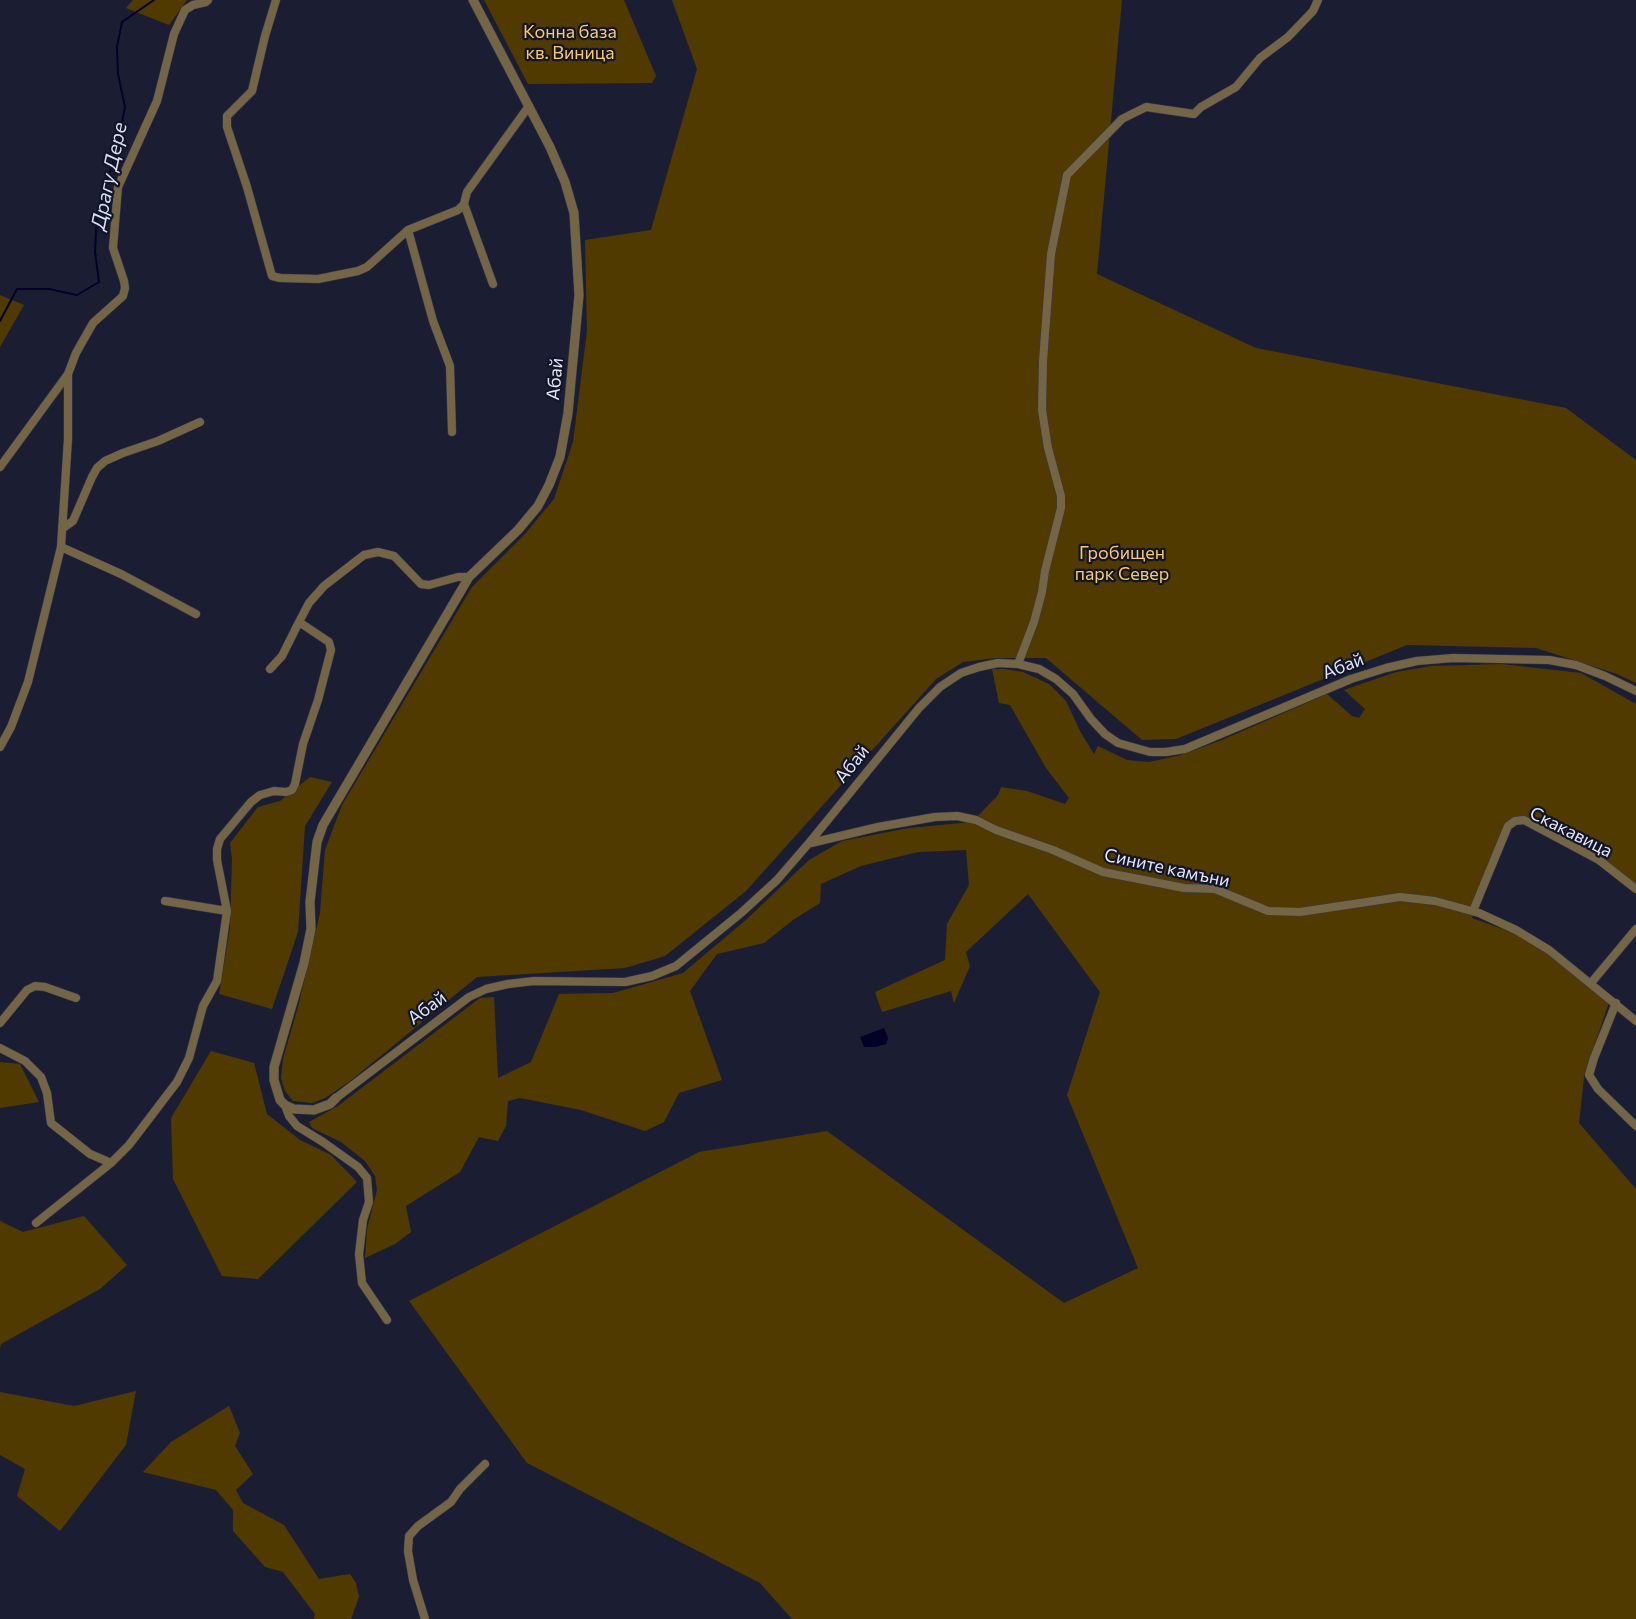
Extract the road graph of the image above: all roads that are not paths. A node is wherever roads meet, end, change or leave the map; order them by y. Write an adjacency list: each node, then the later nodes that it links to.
1 (208, 0): 9 (street)
2 (276, 0): 7 (street)
3 (473, 0): 5 (street, Абай)
4 (1318, 0): 18 (street)
5 (529, 106): 6 (street); 15 (street, Абай)
6 (464, 204): 7 (street); 8 (street)
7 (408, 230): 11 (street)
8 (492, 284)
9 (68, 374): 12 (street); 13 (street)
10 (200, 422): 13 (street)
11 (452, 432)
12 (0, 467)
13 (63, 528): 14 (street)
14 (60, 547): 16 (street); 21 (street)
15 (469, 577): 17 (street); 35 (street, Абай)
16 (196, 614)
17 (299, 622): 19 (street); 25 (street)
18 (1018, 664): 20 (street, Абай); 22 (street, Абай)
19 (270, 669)
20 (1636, 691)
21 (0, 747)
22 (809, 843): 26 (street, Сините камъни); 34 (street, Абай)
23 (1636, 889): 26 (street, Скакавица)
24 (165, 901): 25 (street)
25 (226, 911): 37 (street)
26 (1473, 911): 28 (street, Сините камъни)
27 (1636, 929): 28 (street)
28 (1591, 983): 30 (street, Сините камъни)
29 (76, 998): 32 (street)
30 (1616, 1003): 31 (street, Сините камъни); 36 (street)
31 (1636, 1021)
32 (0, 1023)
33 (0, 1048): 37 (street)
34 (336, 1098): 35 (street, Абай)
35 (285, 1105): 39 (street)
36 (1636, 1126)
37 (111, 1163): 38 (street)
38 (36, 1223)
39 (387, 1320)
40 (484, 1464): 41 (street)
41 (425, 1619)

